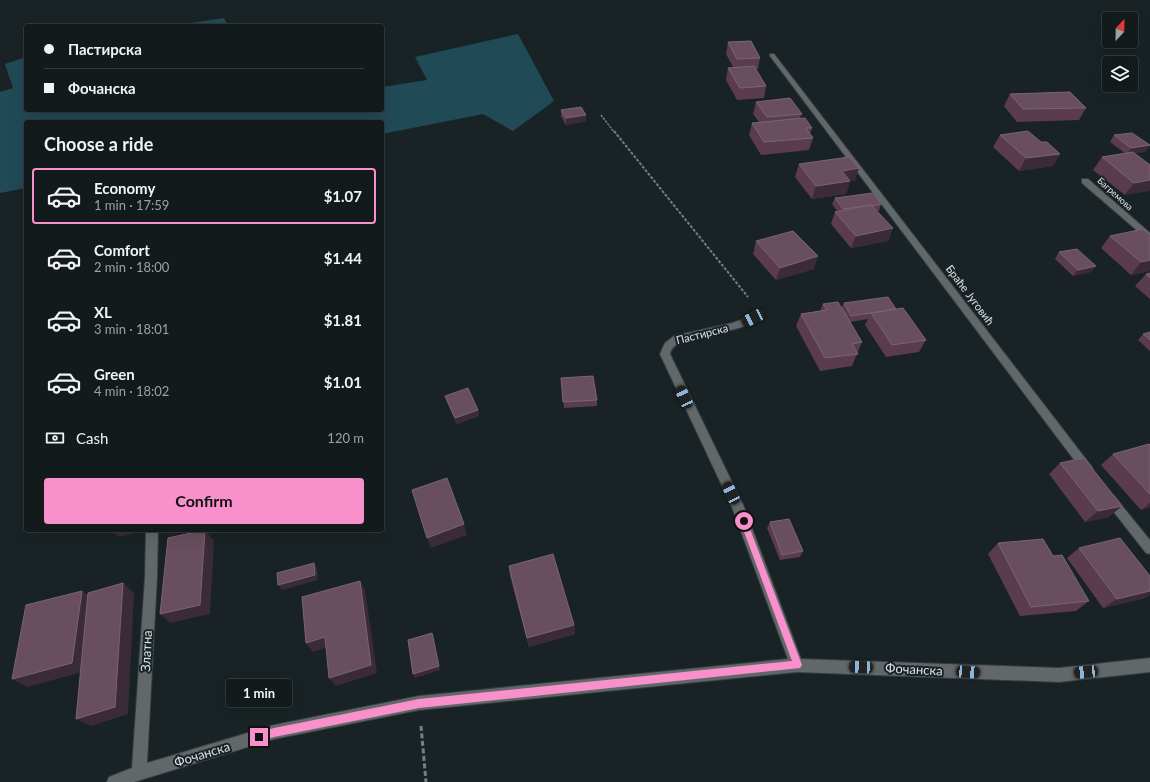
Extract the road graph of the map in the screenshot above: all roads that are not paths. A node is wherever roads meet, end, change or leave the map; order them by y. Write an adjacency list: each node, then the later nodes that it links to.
1 (772, 55): 5 (street, Браће Југовић)
2 (1085, 181): 3 (street, Багремова)
3 (1150, 237)
4 (758, 312): 9 (street, Пастирска)
5 (1095, 479)
6 (1105, 491): 8 (street)
7 (152, 532): 11 (street, Златна)
8 (1150, 549)
9 (797, 665): 10 (street, Фочанска); 11 (street, Фочанска)
10 (1150, 665)
11 (139, 773): 12 (street, Фочанска)
12 (114, 782)

